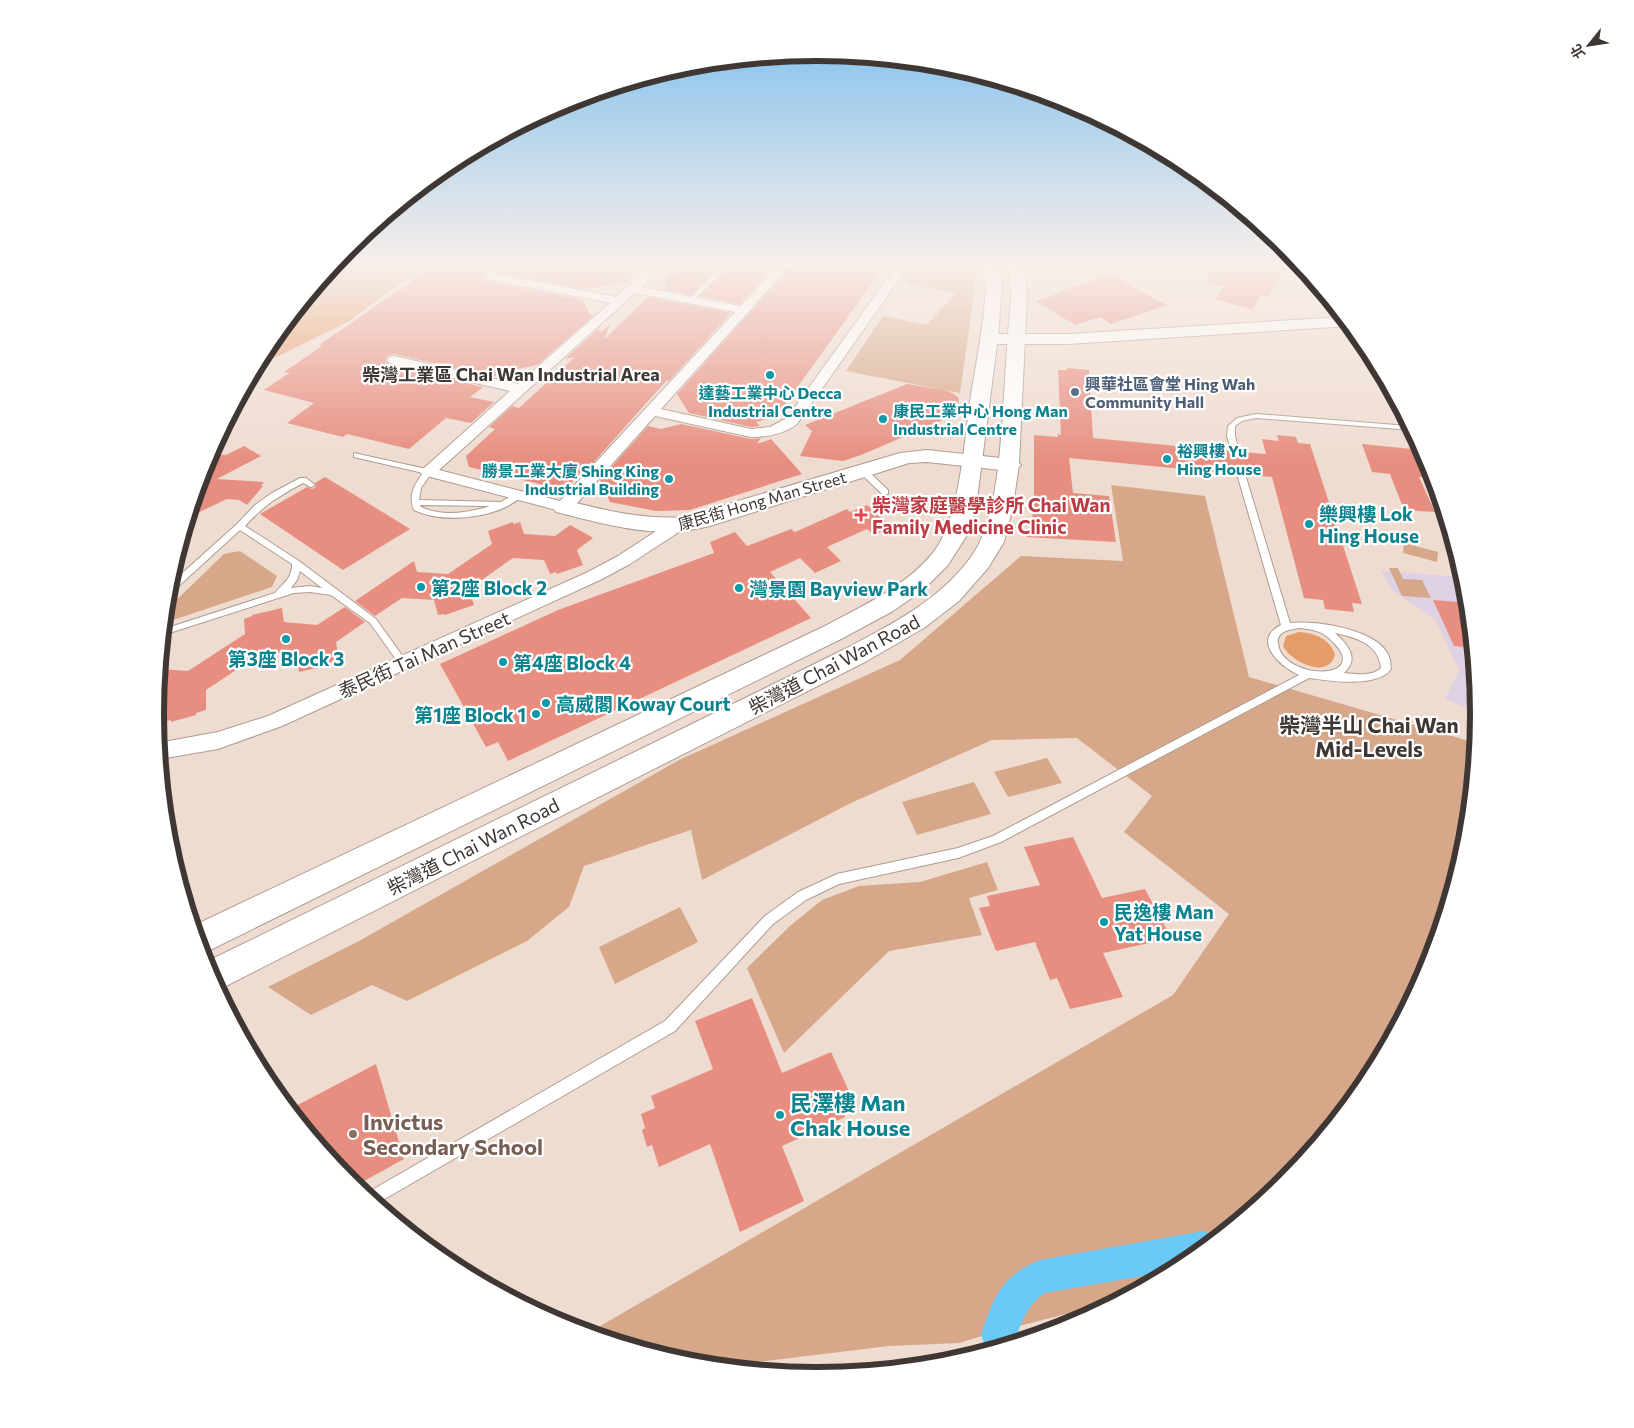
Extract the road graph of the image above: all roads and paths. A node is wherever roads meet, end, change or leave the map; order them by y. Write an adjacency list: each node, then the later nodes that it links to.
1 (589, 328): 10 (street)
2 (728, 328): 11 (street)
3 (858, 328): 11 (street)
4 (990, 328): 7 (main road, 柴灣道 Chai Wan Road)
5 (1017, 328): 8 (main road, 柴灣道 Chai Wan Road)
6 (1254, 328): 8 (main road)
7 (989, 339): 8 (main road); 15 (main road, 柴灣道 Chai Wan Road)
8 (1017, 340): 16 (main road, 柴灣道 Chai Wan Road)
9 (394, 360): 10 (street)
10 (521, 389): 18 (street)
11 (651, 411): 23 (street)
12 (1403, 427): 13 (lane)
13 (1234, 451)
14 (357, 455): 18 (lane)
15 (973, 461): 16 (main road, 康民街 Hong Man Street); 17 (main road, 康民街 Hong Man Street); 37 (main road, 柴灣道 Chai Wan Road)
16 (1010, 465): 38 (main road, 柴灣道 Chai Wan Road)
17 (862, 470): 21 (lane); 25 (main road, 康民街 Hong Man Street)
18 (428, 472): 22 (street, 康民街 Hong Man Street); 22 (lane)
19 (1241, 474): 30 (lane)
20 (311, 485): 24 (lane)
21 (885, 492)
22 (513, 500): 23 (street, 康民街 Hong Man Street)
23 (564, 507): 25 (main road, 康民街 Hong Man Street)
24 (240, 526): 26 (lane); 27 (lane)
25 (676, 526): 33 (street, 泰民街 Tai Man Street)
26 (296, 563): 28 (lane); 29 (lane)
27 (178, 582)
28 (335, 594): 29 (lane); 33 (lane)
29 (276, 595): 32 (lane)
30 (1286, 626): 31 (lane); 34 (lane)
31 (1314, 627): 35 (lane); 35 (lane)
32 (170, 630)
33 (403, 663): 36 (street, 泰民街 Tai Man Street)
34 (1308, 674): 35 (lane); 39 (lane)
35 (1326, 676)
36 (166, 751)
37 (204, 937)
38 (218, 973)
39 (376, 1195)

